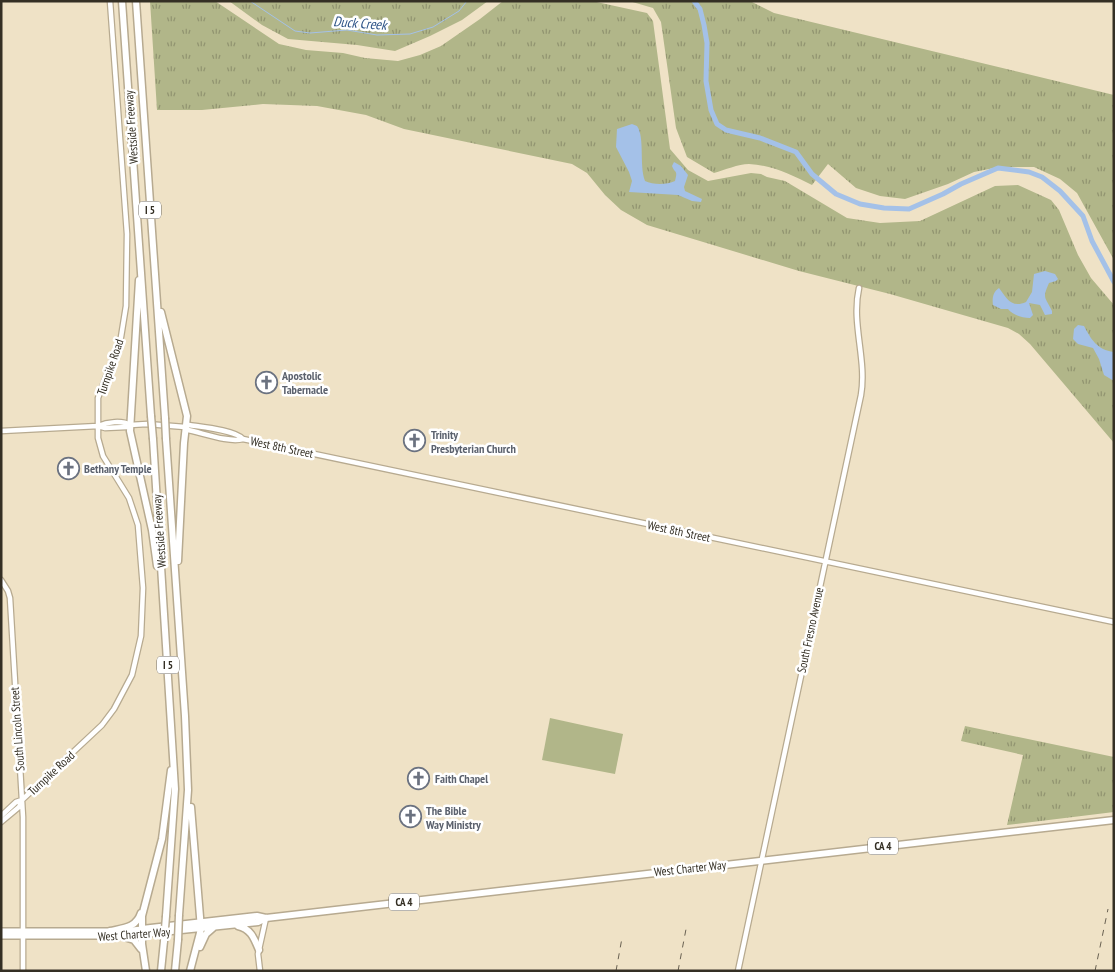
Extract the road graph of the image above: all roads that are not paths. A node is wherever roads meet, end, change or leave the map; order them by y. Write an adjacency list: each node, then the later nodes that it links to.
1 (110, 1): 8 (street, Turnpike Road)
2 (122, 1): 4 (highway, Westside Freeway / I 5)
3 (136, 1): 5 (highway, Westside Freeway / I 5)
4 (142, 266): 7 (highway); 18 (highway, Westside Freeway / I 5, bridge)
5 (154, 266): 9 (highway); 16 (highway, Westside Freeway / I 5, bridge)
6 (859, 288): 15 (street, South Fresno Avenue)
7 (130, 425): 8 (street, West 8th Street); 9 (street, West 8th Street); 18 (highway)
8 (98, 426): 10 (street, West 8th Street); 22 (street, Turnpike Road)
9 (185, 427): 11 (street, West 8th Street); 12 (street, West 8th Street); 16 (highway)
10 (1, 431)
11 (225, 432): 12 (street); 13 (street, West 8th Street); 14 (street)
12 (213, 436): 14 (street, West 8th Street)
13 (243, 439): 14 (street, West 8th Street); 15 (street, West 8th Street)
14 (234, 440)
15 (825, 562): 19 (street, West 8th Street); 26 (street, South Fresno Avenue)
16 (176, 579): 21 (highway, Westside Freeway / I 5)
17 (1, 580): 22 (street, South Lincoln Street)
18 (162, 582): 20 (highway, Westside Freeway / I 5)
19 (1114, 622)
20 (173, 749): 27 (highway); 47 (highway, Westside Freeway / I 5, bridge)
21 (188, 790): 28 (highway); 48 (highway, Westside Freeway / I 5, bridge)
22 (22, 800): 23 (street, Turnpike Road); 25 (street, Turnpike Road); 38 (street, South Lincoln Street)
23 (1, 816)
24 (1114, 820): 26 (highway, West Charter Way / CA 4)
25 (1, 822)
26 (762, 860): 29 (highway, West Charter Way / CA 4); 51 (street, South Fresno Avenue)
27 (147, 898): 36 (highway); 37 (highway)
28 (199, 904): 30 (highway); 32 (highway)
29 (266, 918): 30 (highway, West Charter Way / CA 4); 31 (highway, West Charter Way / CA 4); 42 (street)
30 (219, 921): 32 (highway, West Charter Way / CA 4)
31 (234, 925): 33 (highway, West Charter Way / CA 4); 42 (highway)
32 (201, 926): 33 (highway, West Charter Way / CA 4); 37 (highway, West Charter Way / CA 4); 44 (highway)
33 (215, 927): 44 (highway)
34 (1, 931): 38 (main road, West Charter Way)
35 (96, 931): 36 (main road, West Charter Way); 38 (main road, West Charter Way); 40 (main road)
36 (110, 931): 37 (main road, West Charter Way)
37 (143, 932): 41 (main road, West Charter Way); 43 (highway)
38 (23, 934): 39 (main road, West Charter Way); 40 (main road, West Charter Way); 45 (street, South Lincoln Street)
39 (1, 936)
40 (74, 936): 41 (main road, West Charter Way)
41 (121, 936): 43 (highway)
42 (259, 950): 50 (street)
43 (143, 955): 46 (highway)
44 (194, 959): 49 (highway)
45 (23, 971)
46 (146, 971)
47 (162, 971)
48 (175, 971)
49 (190, 971)
50 (260, 971)
51 (738, 971)

